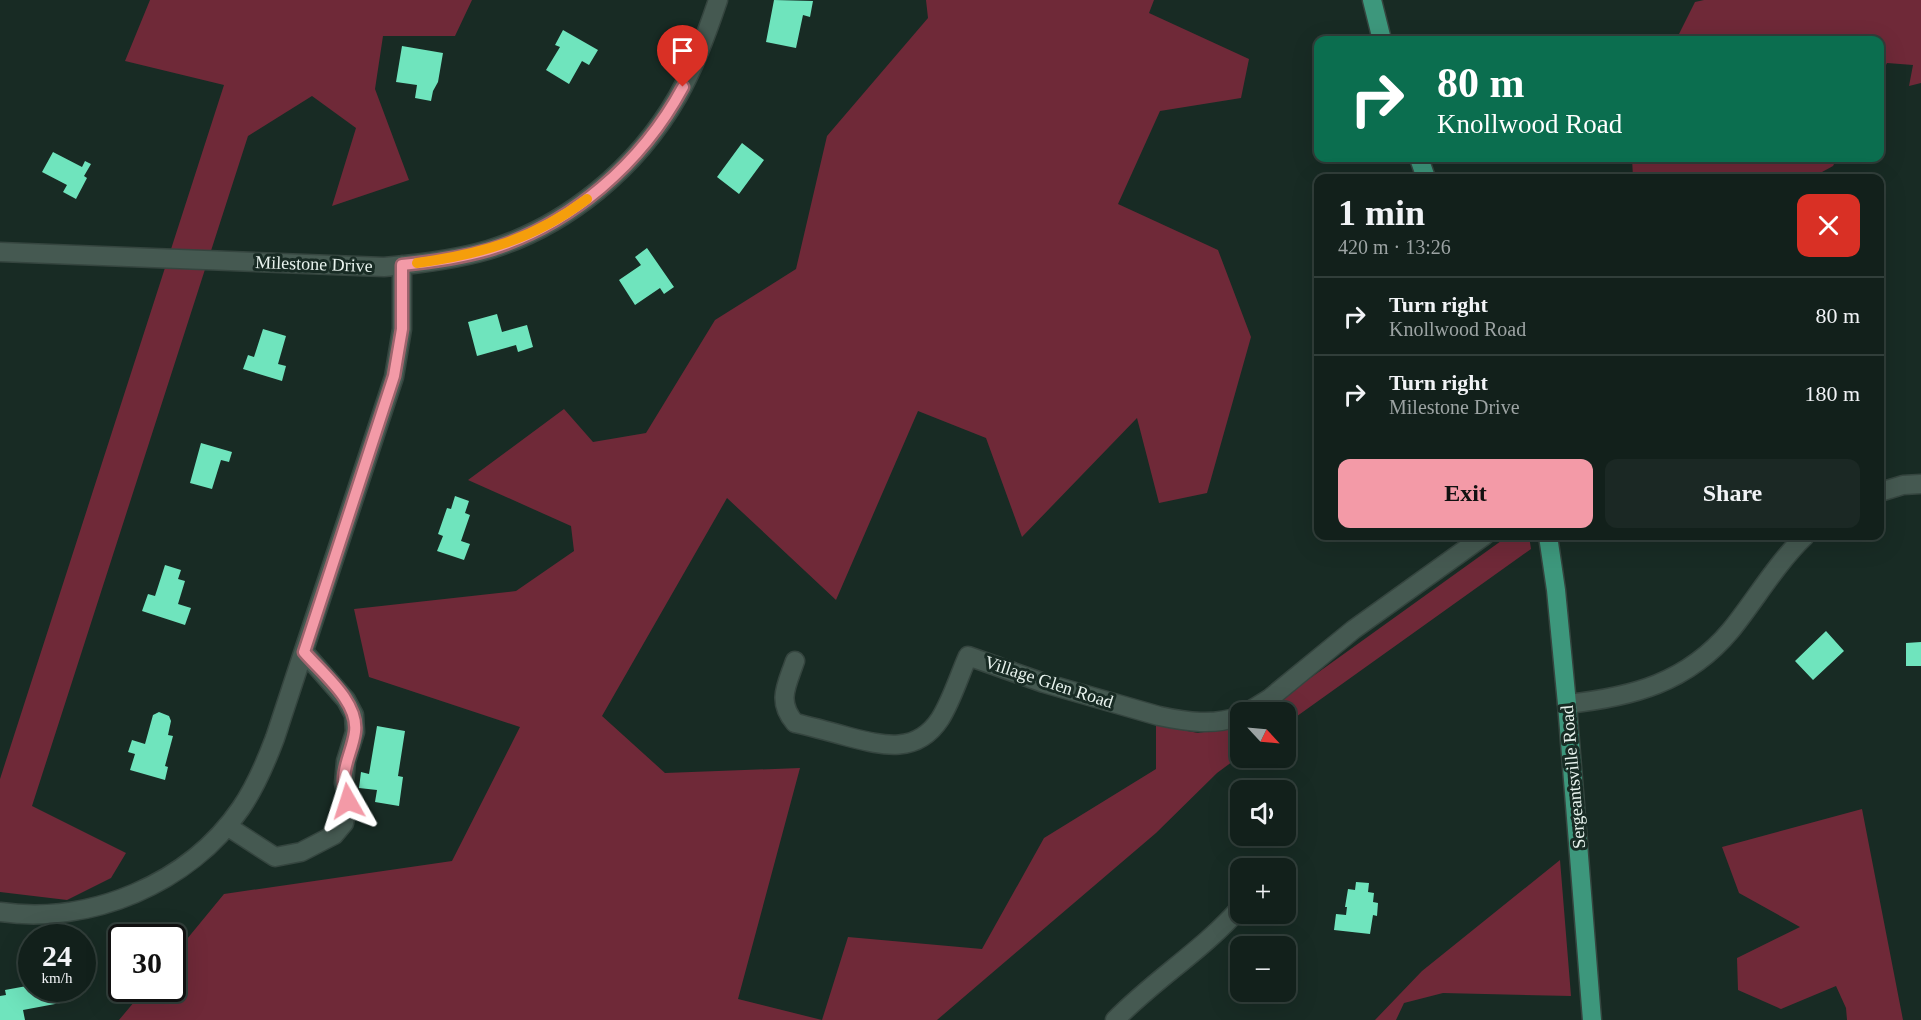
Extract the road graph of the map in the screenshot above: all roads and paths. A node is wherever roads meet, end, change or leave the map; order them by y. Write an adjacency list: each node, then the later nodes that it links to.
1 (718, 0): 5 (street, Milestone Drive)
2 (1372, 0): 3 (main road)
3 (1381, 36)
4 (0, 252): 5 (street, Milestone Drive)
5 (402, 265): 11 (street)
6 (1921, 484): 7 (street)
7 (1884, 491)
8 (1478, 540): 13 (street)
9 (1549, 540): 14 (main road, Sergeantsville Road)
10 (1801, 540): 14 (street)
11 (304, 652): 16 (street); 16 (street)
12 (795, 661): 15 (street, Village Glen Road)
13 (1264, 702)
14 (1567, 704): 20 (main road, Sergeantsville Road)
15 (1230, 720)
16 (227, 826): 17 (street)
17 (0, 912)
18 (1230, 919): 19 (street)
19 (1115, 1020)
20 (1592, 1020)

